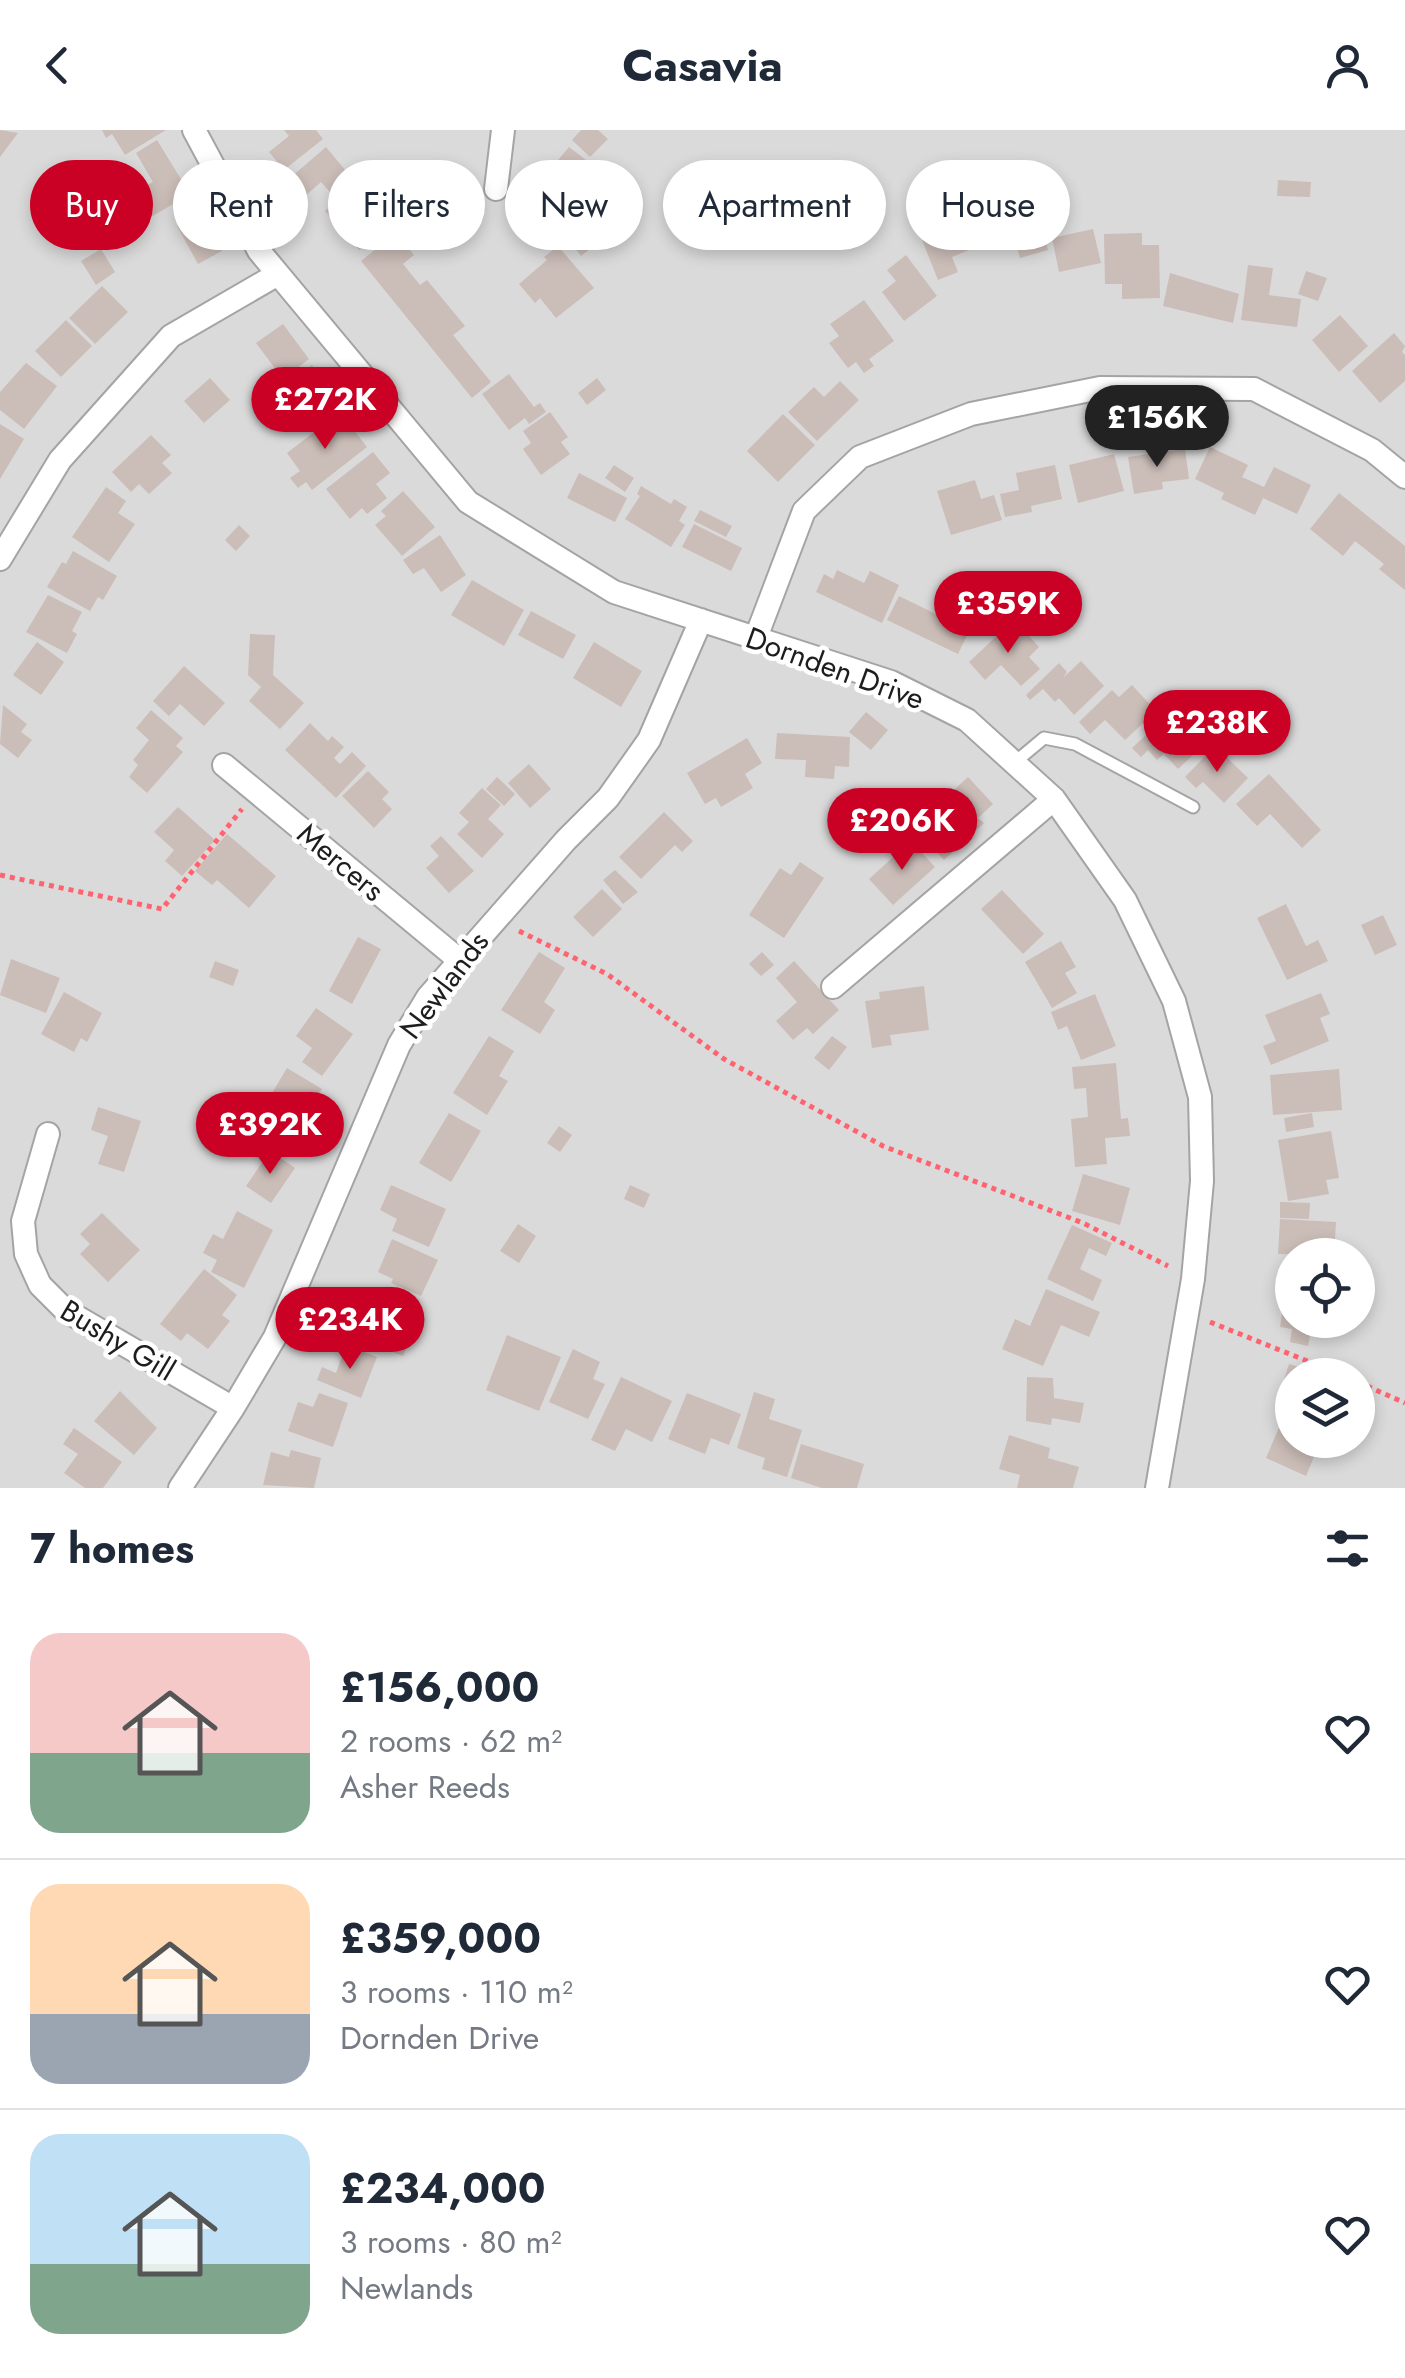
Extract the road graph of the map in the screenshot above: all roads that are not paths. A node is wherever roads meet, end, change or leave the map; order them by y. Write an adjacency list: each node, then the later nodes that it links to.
1 (194, 130): 4 (street, Dornden Drive)
2 (503, 130): 3 (street)
3 (496, 188)
4 (278, 274): 6 (street); 7 (street, Dornden Drive)
5 (1405, 478): 8 (street)
6 (0, 558)
7 (701, 620): 8 (street, Dornden Drive); 13 (street, Newlands)
8 (755, 640): 9 (street, Dornden Drive)
9 (1014, 763): 11 (street, Dornden Drive); 12 (lane)
10 (224, 765): 13 (street, Mercers)
11 (1054, 799): 14 (street); 18 (street, Dornden Drive)
12 (1193, 806)
13 (458, 959): 16 (street, Newlands)
14 (834, 987)
15 (48, 1134): 16 (street, Bushy Gill)
16 (233, 1408): 17 (street, Newlands)
17 (180, 1488)
18 (1158, 1488)

